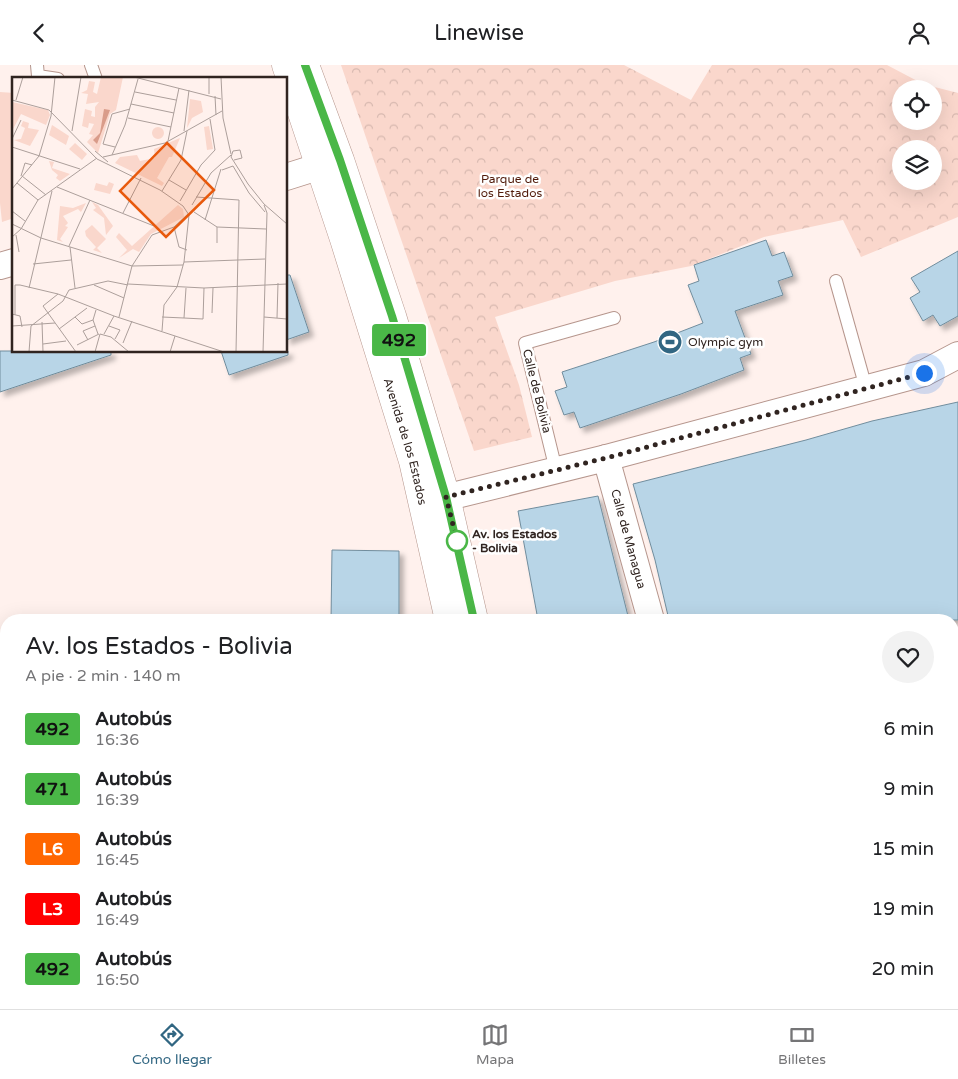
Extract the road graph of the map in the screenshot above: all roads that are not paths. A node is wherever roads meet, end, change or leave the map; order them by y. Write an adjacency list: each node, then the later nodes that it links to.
1 (37, 65): 5 (lane)
2 (91, 65): 6 (lane)
3 (286, 65): 7 (street, Avenida de los Estados)
4 (305, 65): 7 (street, Avenida de los Estados)
5 (45, 77)
6 (95, 77)
7 (330, 163): 8 (street); 15 (street, Avenida de los Estados)
8 (288, 176)
9 (836, 281): 12 (lane)
10 (614, 318): 14 (lane, Calle de Bolivia)
11 (958, 355): 12 (street)
12 (866, 388): 13 (street)
13 (606, 458): 14 (street); 18 (street, Calle de Managua)
14 (556, 470): 15 (street)
15 (435, 500): 16 (street, Avenida de los Estados); 17 (street, Avenida de los Estados)
16 (448, 614)
17 (472, 614)
18 (649, 614)

